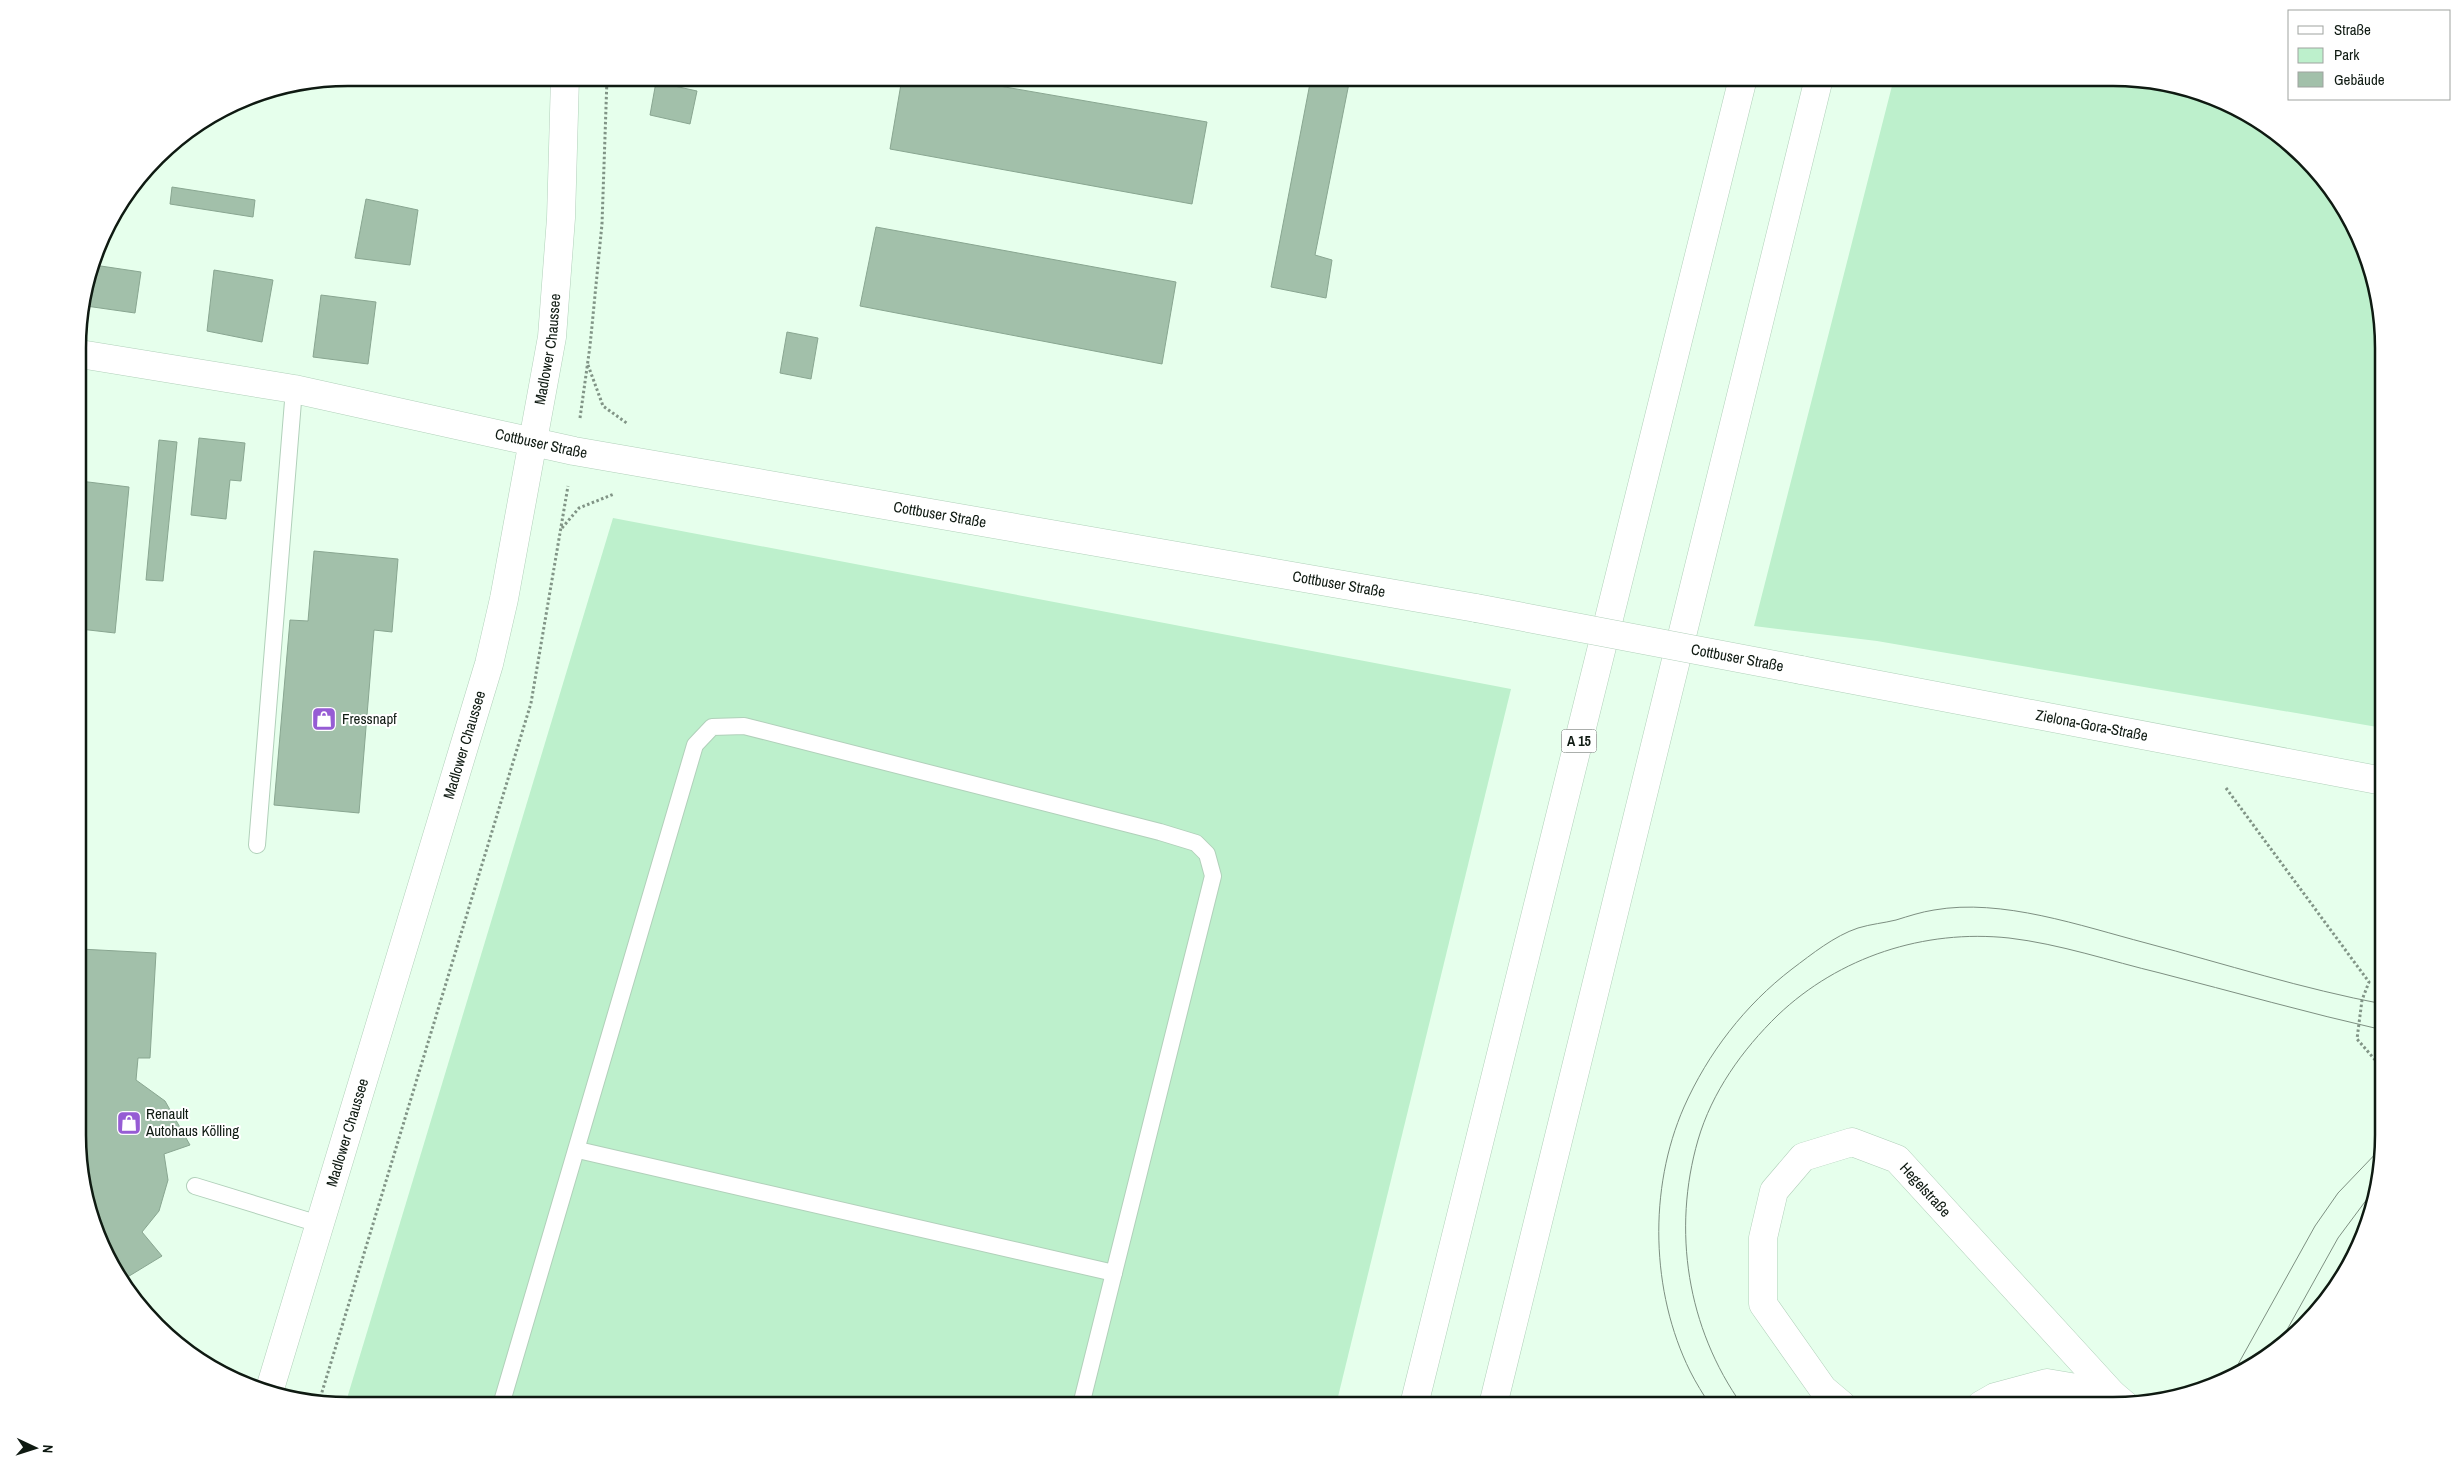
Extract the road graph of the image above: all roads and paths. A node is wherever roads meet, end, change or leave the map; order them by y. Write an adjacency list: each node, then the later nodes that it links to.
1 (565, 86): 7 (main road, Madlower Chaussee)
2 (607, 86): 8 (path)
3 (1741, 86): 22 (main road, A 15)
4 (1818, 86): 23 (main road)
5 (86, 355): 6 (main road, Cottbuser Straße)
6 (294, 389): 7 (main road, Cottbuser Straße); 12 (lane)
7 (534, 443): 8 (main road, Cottbuser Straße); 16 (main road, Madlower Chaussee)
8 (574, 451): 9 (main road, Cottbuser Straße, bridge); 19 (path)
9 (1801, 670): 10 (main road, Zielona-Gora-Straße)
10 (2205, 746): 11 (main road, Zielona-Gora-Straße); 13 (path)
11 (2375, 779)
12 (257, 845)
13 (2375, 1060)
14 (578, 1150): 17 (lane); 17 (lane); 20 (lane)
15 (195, 1186): 16 (lane)
16 (319, 1224): 18 (main road, Madlower Chaussee)
17 (1114, 1273): 21 (lane)
18 (271, 1385)
19 (321, 1395)
20 (504, 1397)
21 (1083, 1397)
22 (1416, 1397)
23 (1494, 1397)
24 (1832, 1397): 27 (main road, Hegelstraße)
25 (1995, 1397): 26 (main road, Hegelstraße)
26 (2105, 1397)
27 (2115, 1397)

